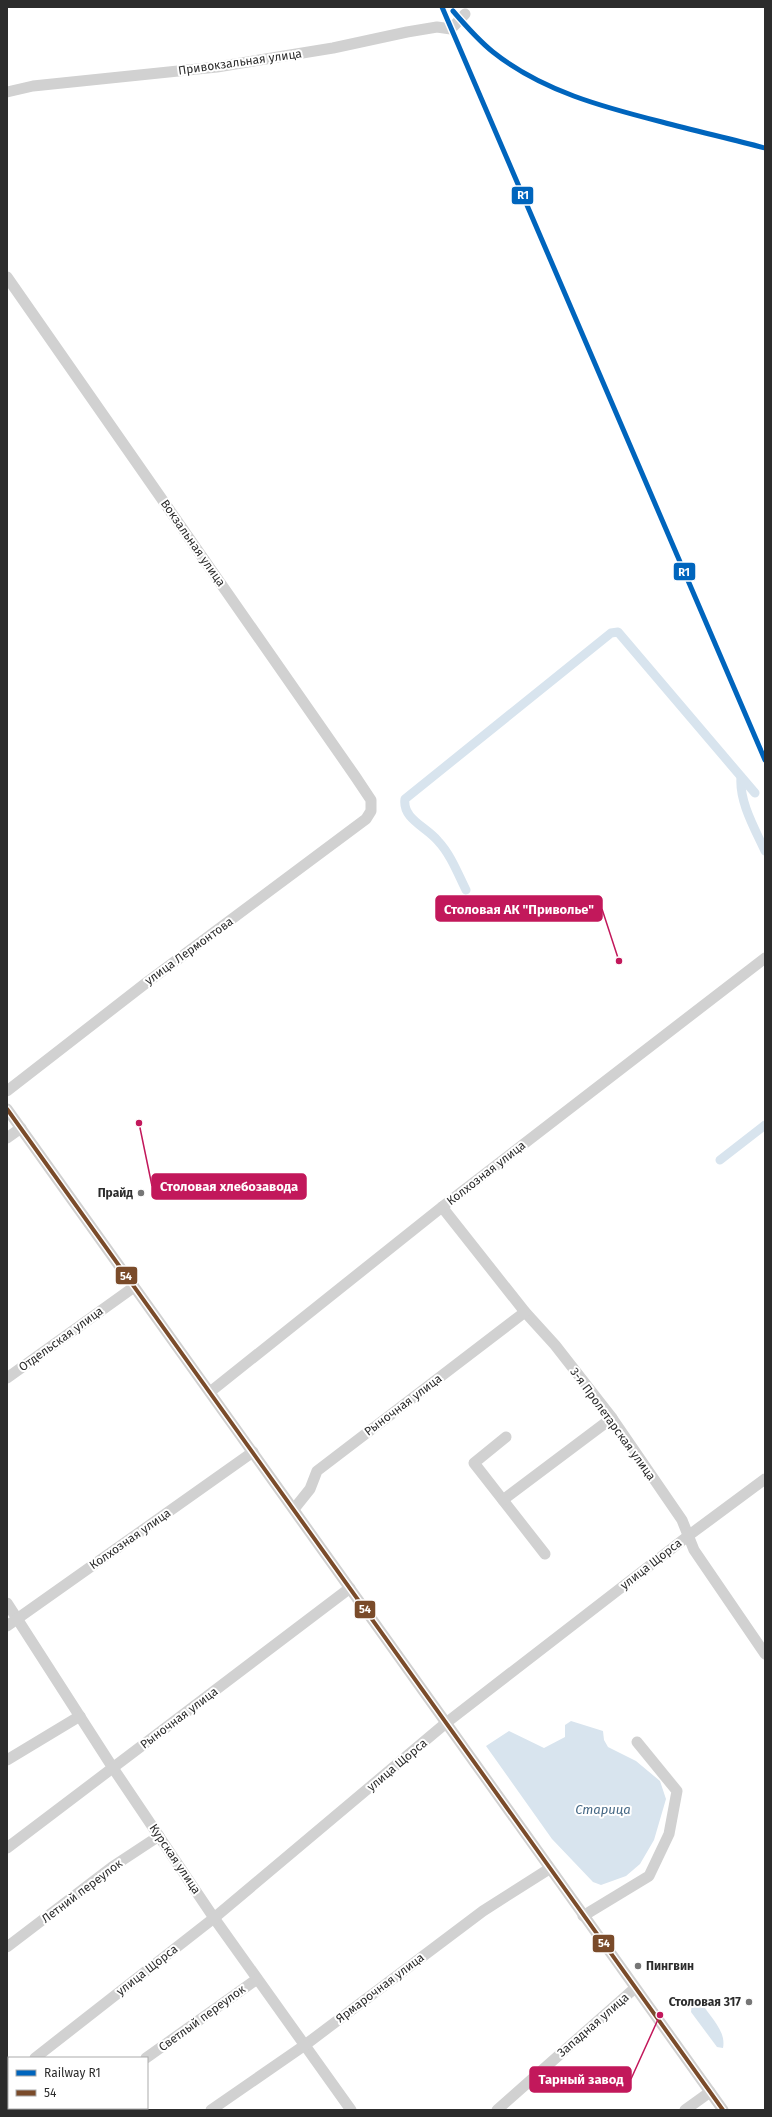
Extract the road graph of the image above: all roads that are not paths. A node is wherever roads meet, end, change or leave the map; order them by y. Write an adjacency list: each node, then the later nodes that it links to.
1 (465, 14): 2 (street, Привокзальная улица)
2 (7, 92)
3 (7, 277): 4 (street, Вокзальная улица)
4 (371, 811): 6 (street, улица Лермонтова)
5 (765, 958): 10 (street, Колхозная улица)
6 (7, 1091)
7 (7, 1109): 8 (street)
8 (21, 1128): 9 (street); 11 (street)
9 (7, 1138)
10 (442, 1207): 15 (street, 3-я Пролетарская улица); 17 (street, Колхозная улица)
11 (117, 1263): 12 (street); 13 (street, Отдельская улица)
12 (134, 1286): 13 (street, Отдельская улица); 14 (street)
13 (114, 1301): 14 (street, Отдельская улица); 16 (street, Отдельская улица)
14 (145, 1303): 17 (street)
15 (525, 1312): 18 (street, 3-я Пролетарская улица); 23 (street, Рыночная улица)
16 (7, 1378)
17 (210, 1392): 20 (street)
18 (612, 1418): 22 (street); 24 (street, 3-я Пролетарская улица)
19 (506, 1437): 22 (street)
20 (253, 1452): 23 (street); 28 (street, Колхозная улица)
21 (765, 1479): 24 (street, улица Щорса)
22 (503, 1500): 25 (street)
23 (294, 1508): 26 (street)
24 (688, 1536): 30 (street, 3-я Пролетарская улица); 32 (street, улица Щорса)
25 (545, 1554)
26 (350, 1588): 32 (street); 35 (street, Рыночная улица)
27 (7, 1603): 28 (street, Курская улица)
28 (18, 1618): 29 (street, Колхозная улица); 31 (street, Курская улица)
29 (7, 1626)
30 (765, 1654)
31 (80, 1716): 34 (street); 35 (street, Курская улица)
32 (446, 1723): 38 (street); 40 (street, улица Щорса)
33 (637, 1742): 39 (street)
34 (7, 1760)
35 (113, 1768): 36 (street, Курская улица); 37 (street, Рыночная улица)
36 (159, 1836): 40 (street, Курская улица); 41 (street, Летний переулок)
37 (7, 1848)
38 (549, 1869): 39 (street); 44 (street, Ярмарочная улица)
39 (583, 1916): 43 (street)
40 (214, 1918): 42 (street, Курская улица); 45 (street, улица Щорса)
41 (7, 1947)
42 (257, 1979): 44 (street, Курская улица); 46 (street, Светлый переулок)
43 (635, 1988): 47 (street); 50 (street, Западная улица)
44 (305, 2045): 48 (street, Ярмарочная улица); 49 (street, Курская улица)
45 (36, 2057)
46 (147, 2057)
47 (710, 2092): 51 (street); 52 (street)
48 (211, 2110)
49 (351, 2110)
50 (497, 2110)
51 (685, 2110)
52 (723, 2110)

